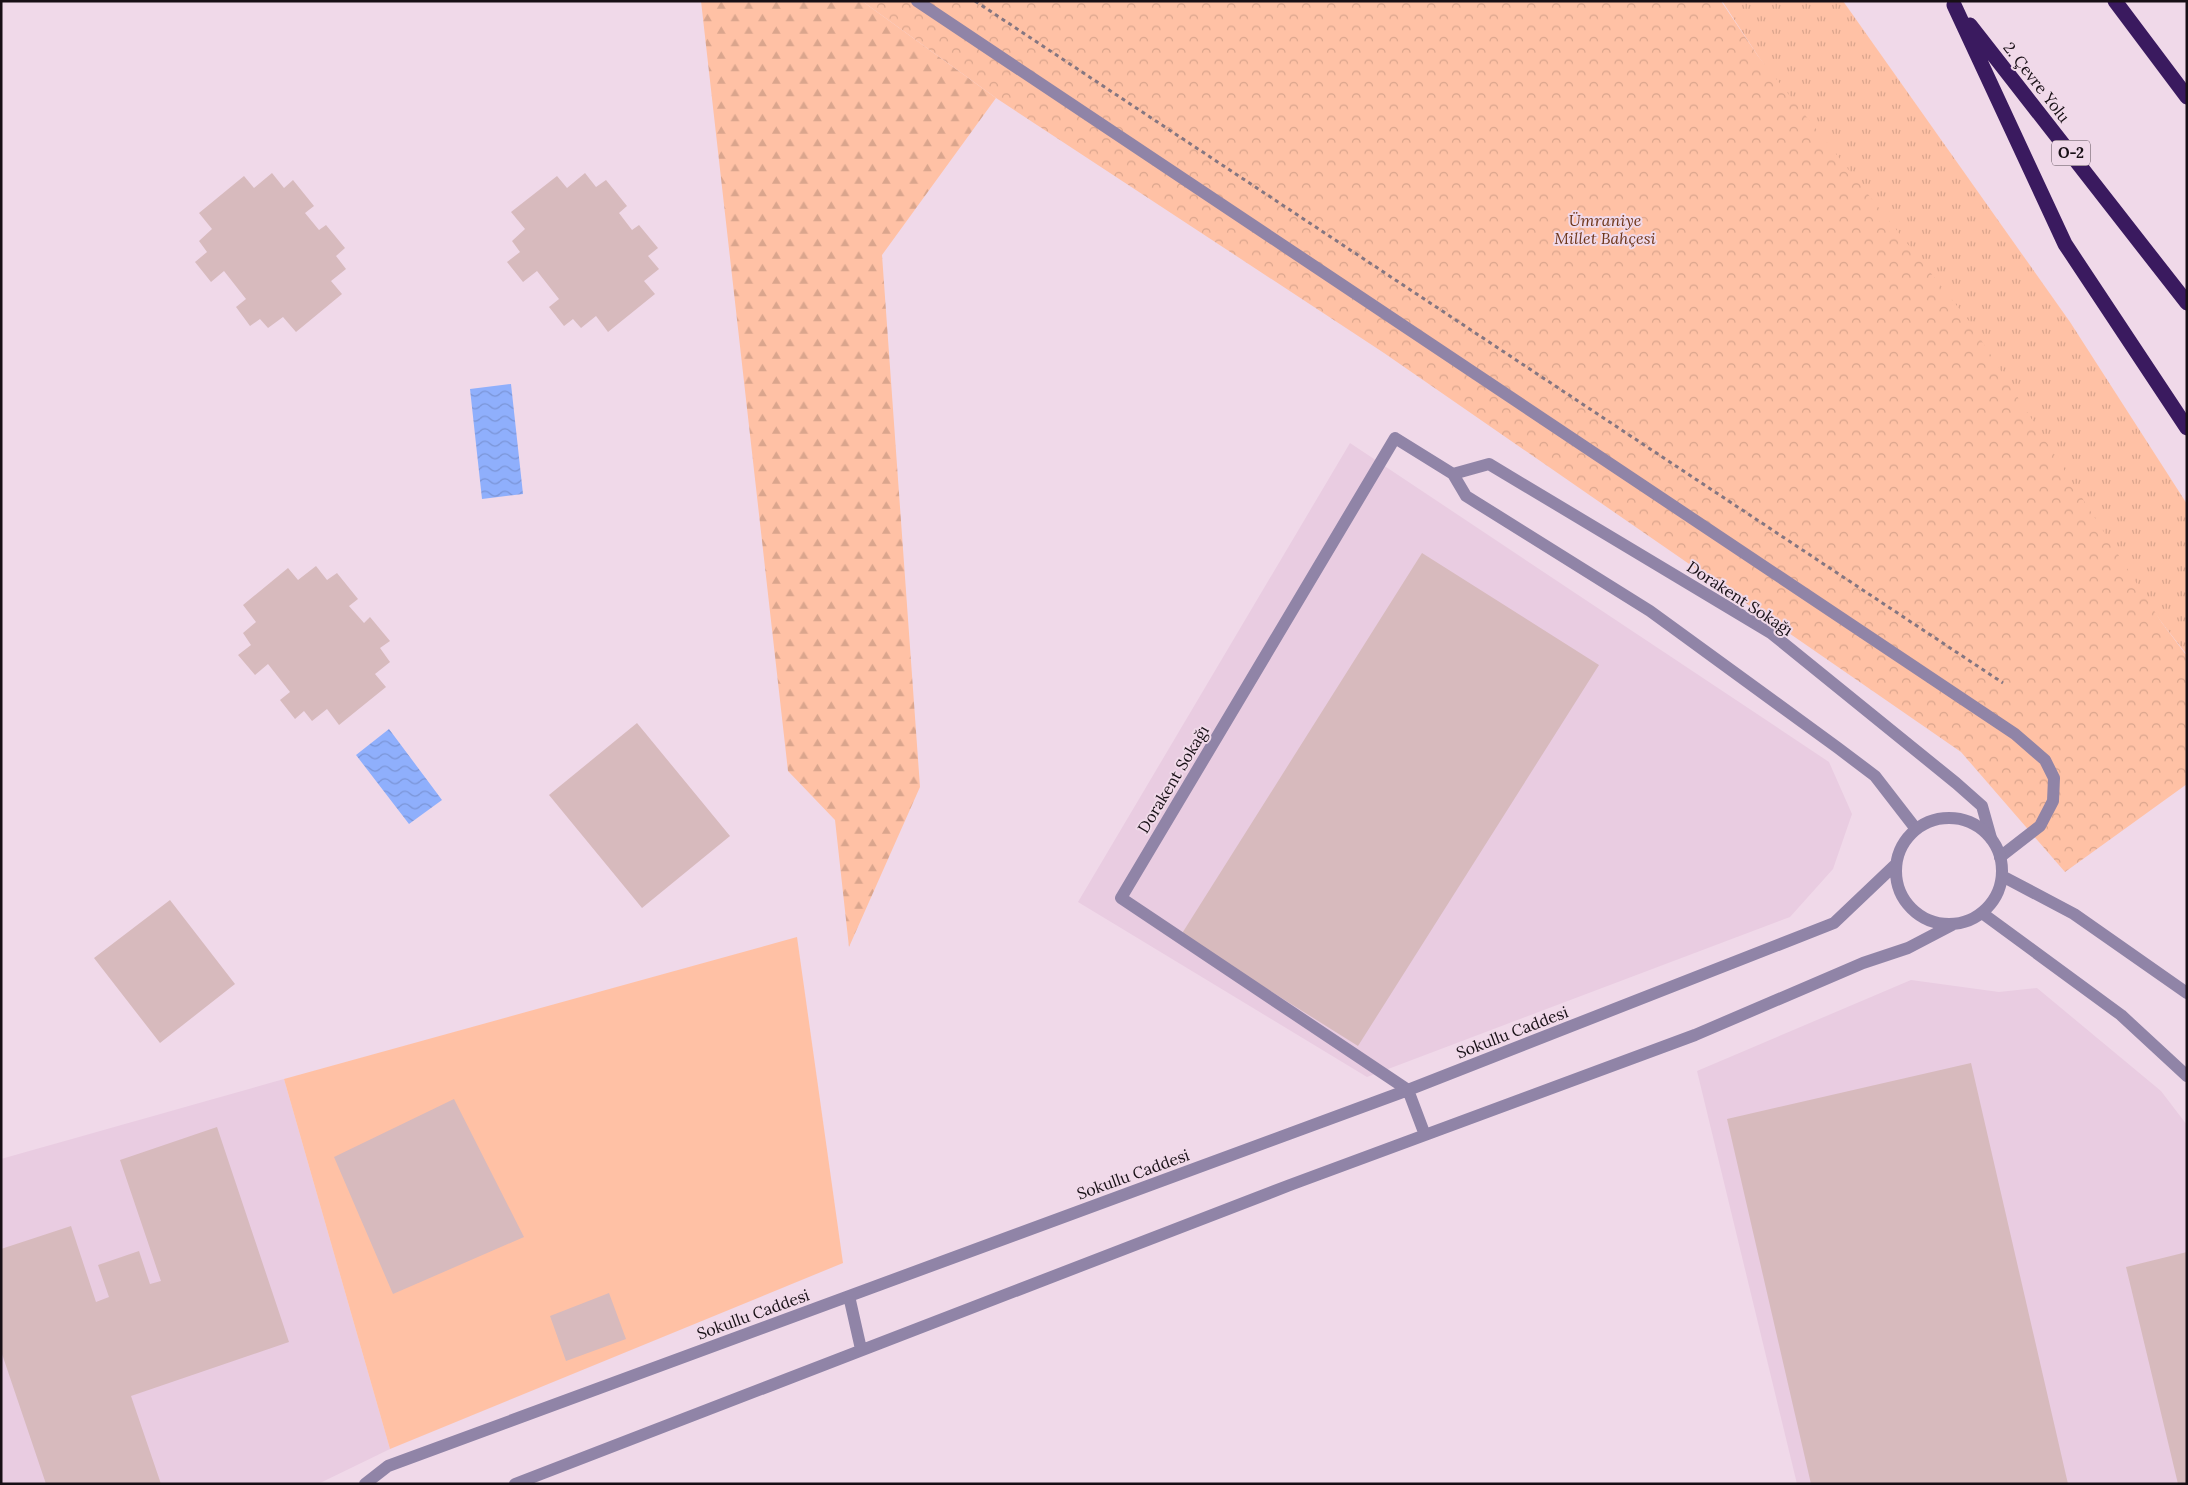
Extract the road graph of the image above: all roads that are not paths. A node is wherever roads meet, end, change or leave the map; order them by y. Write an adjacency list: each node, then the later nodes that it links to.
1 (917, 1): 10 (street)
2 (2115, 1): 4 (highway)
3 (1953, 3): 5 (highway, 2. Çevre Yolu / O-2); 6 (highway)
4 (2187, 97)
5 (2187, 303)
6 (2187, 428)
7 (1453, 474): 8 (street, Dorakent Sokağı); 9 (street, Dorakent Sokağı); 17 (street, Dorakent Sokağı)
8 (1916, 829): 9 (street, Sokullu Caddesi); 11 (street, Sokullu Caddesi)
9 (1991, 838): 10 (street, Sokullu Caddesi)
10 (2000, 857): 12 (street, Sokullu Caddesi)
11 (1895, 865): 14 (street); 17 (street, Sokullu Caddesi)
12 (2002, 876): 13 (street, Sokullu Caddesi); 15 (street)
13 (1982, 913): 14 (street, Sokullu Caddesi); 16 (street)
14 (1952, 925): 18 (street, Sokullu Caddesi)
15 (2187, 993)
16 (2187, 1076)
17 (1408, 1090): 18 (street); 19 (street, Sokullu Caddesi)
18 (1425, 1135): 20 (street, Sokullu Caddesi)
19 (849, 1296): 20 (street); 21 (street, Sokullu Caddesi)
20 (861, 1350): 22 (street, Sokullu Caddesi)
21 (365, 1484)
22 (515, 1484)

